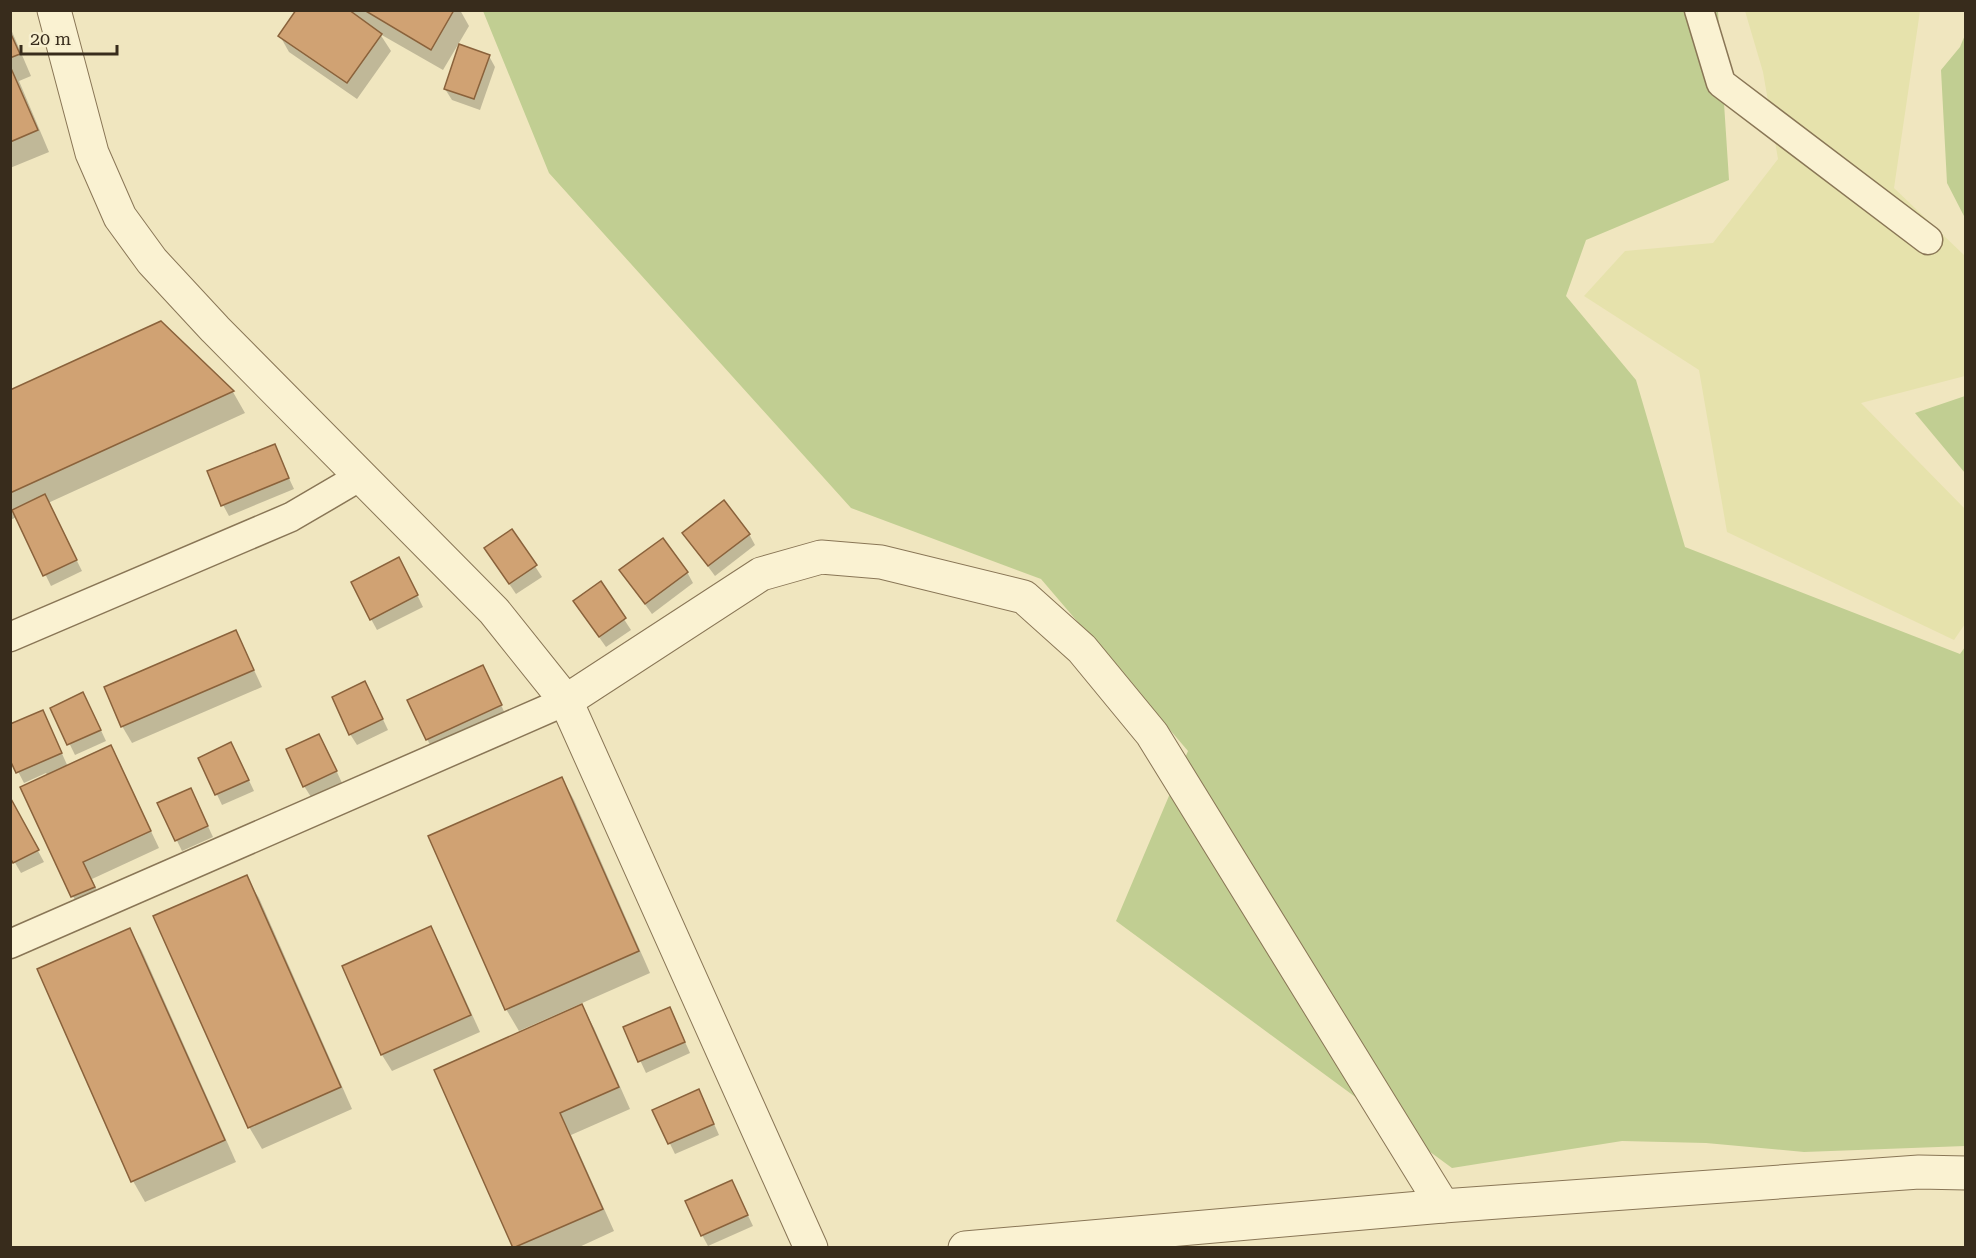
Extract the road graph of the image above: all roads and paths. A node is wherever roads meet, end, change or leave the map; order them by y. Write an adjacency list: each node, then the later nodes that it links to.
1 (54, 10): 4 (street)
2 (1699, 10): 3 (street)
3 (1928, 240)
4 (361, 477): 5 (street); 6 (street)
5 (14, 628)
6 (566, 701): 7 (street); 9 (street); 10 (street)
7 (10, 944)
8 (1965, 1173): 9 (street)
9 (1443, 1206): 11 (street)
10 (811, 1248)
11 (965, 1248)

